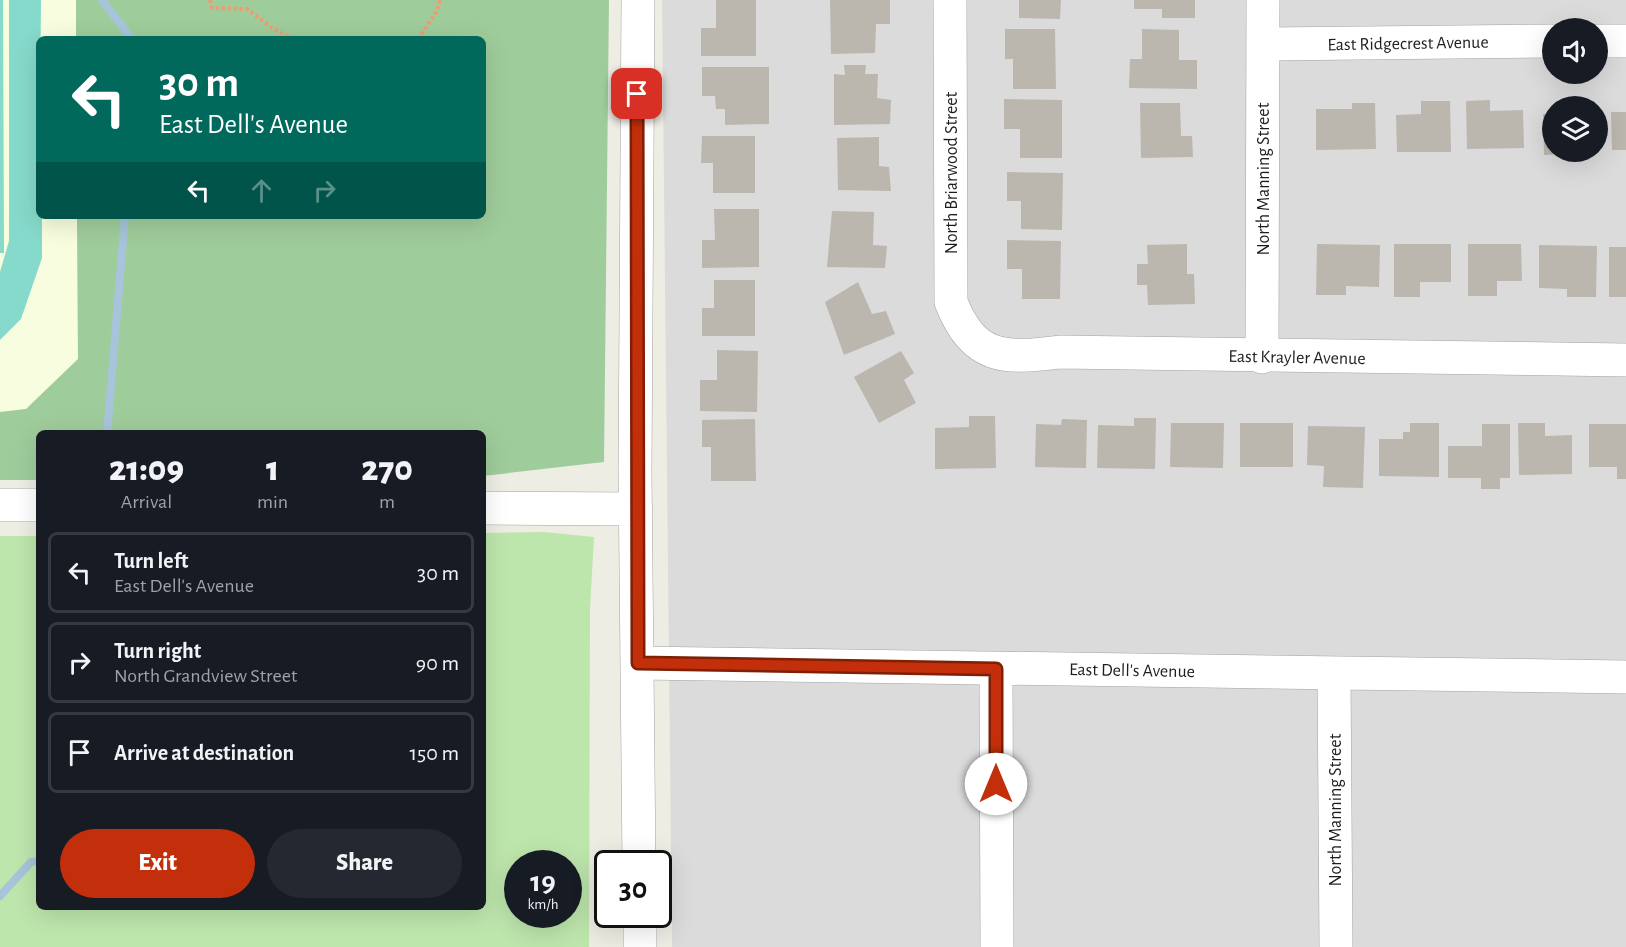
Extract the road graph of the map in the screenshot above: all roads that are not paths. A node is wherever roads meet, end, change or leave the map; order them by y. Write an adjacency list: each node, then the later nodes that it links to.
1 (638, 0): 14 (street)
2 (950, 0): 8 (street, North Briarwood Street)
3 (1263, 0): 7 (street, North Manning Street)
4 (1626, 40): 6 (street)
5 (1542, 41): 7 (street, East Ridgecrest Avenue)
6 (1608, 41)
7 (1264, 44): 9 (street, North Manning Street)
8 (972, 339): 9 (street, East Krayler Avenue)
9 (1262, 357): 10 (street, East Krayler Avenue)
10 (1626, 360)
11 (0, 505): 12 (street)
12 (36, 505)
13 (486, 508): 14 (street)
14 (636, 509): 15 (street)
15 (638, 663): 16 (street, East Dell's Avenue); 19 (street)
16 (996, 669): 17 (street, East Dell's Avenue); 22 (street)
17 (1334, 673): 18 (street, East Dell's Avenue); 23 (street, North Manning Street)
18 (1626, 677)
19 (639, 850)
20 (640, 928): 21 (street)
21 (640, 947)
22 (997, 947)
23 (1336, 947)

